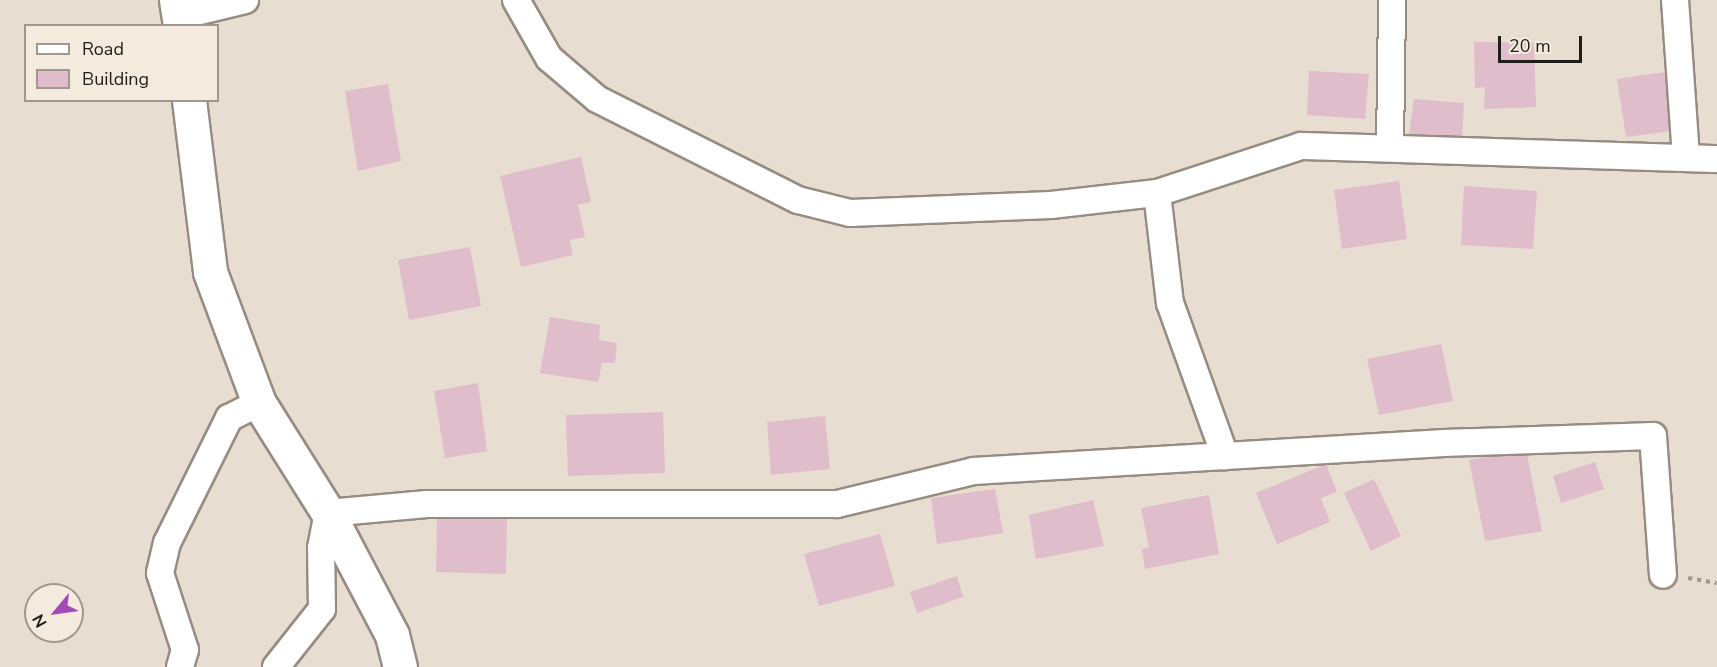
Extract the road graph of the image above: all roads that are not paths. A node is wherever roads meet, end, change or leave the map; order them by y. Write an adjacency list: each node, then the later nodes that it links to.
1 (246, 0): 5 (street)
2 (516, 0): 10 (street)
3 (1392, 0): 7 (street)
4 (1675, 0): 8 (street)
5 (178, 14)
6 (189, 102): 11 (street)
7 (1390, 147): 8 (street); 10 (street)
8 (1686, 158): 9 (street)
9 (1717, 159)
10 (1156, 193): 12 (street)
11 (259, 404): 13 (street); 15 (street)
12 (1225, 456): 13 (street); 14 (street)
13 (328, 513): 16 (street); 17 (street)
14 (1663, 575)
15 (180, 667)
16 (276, 667)
17 (400, 667)

